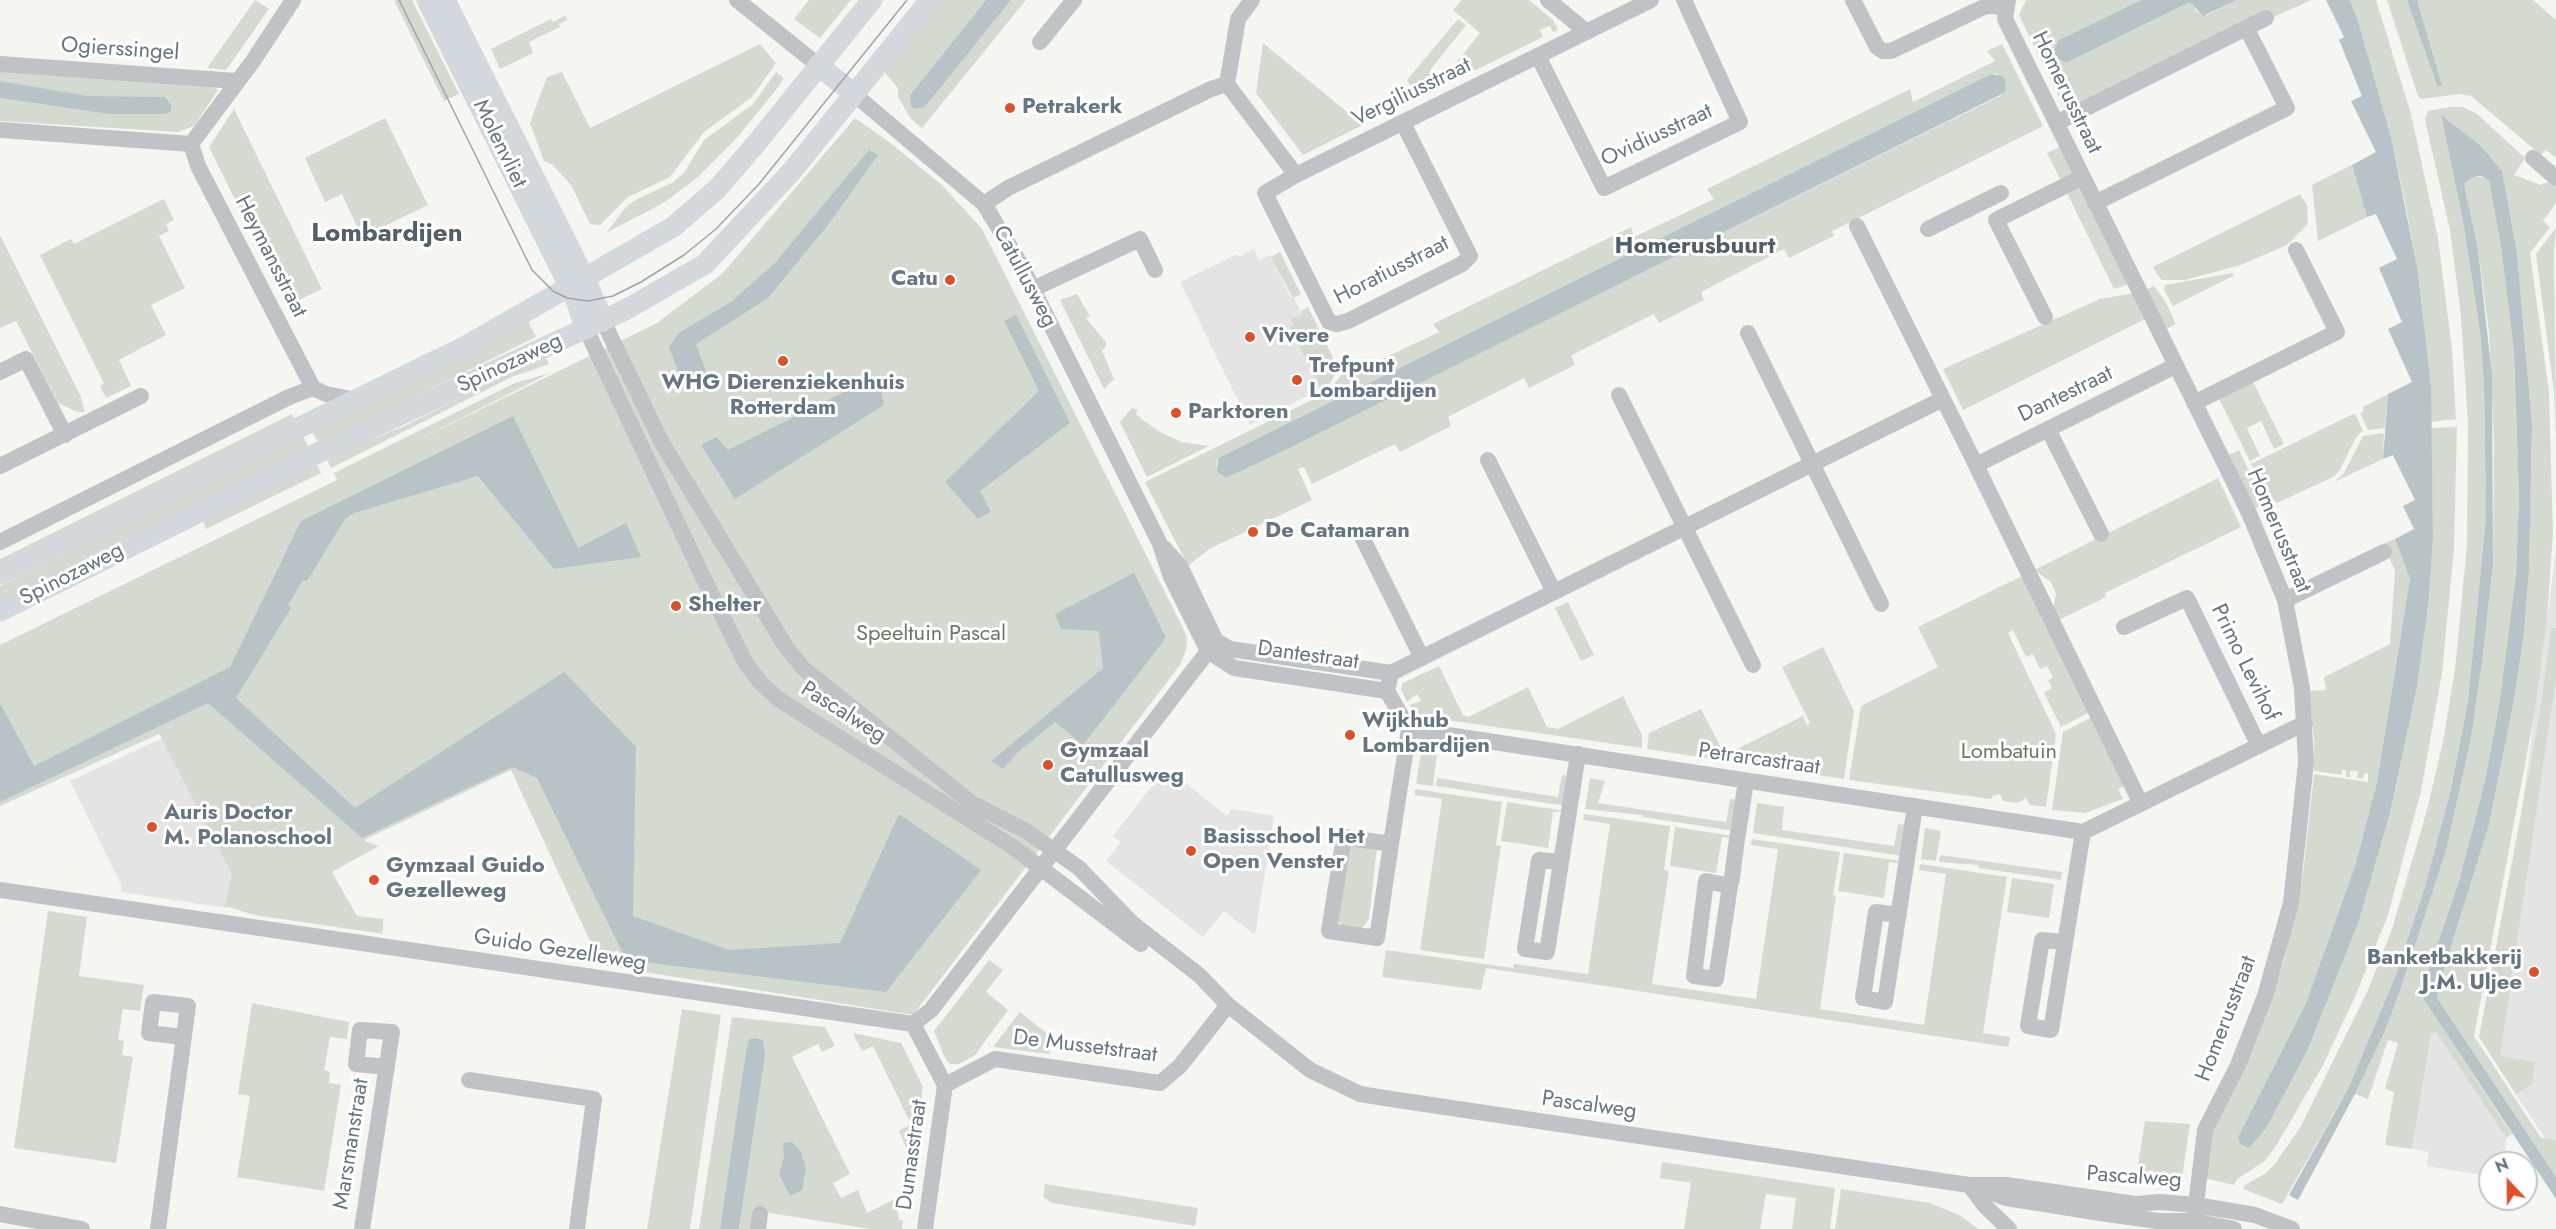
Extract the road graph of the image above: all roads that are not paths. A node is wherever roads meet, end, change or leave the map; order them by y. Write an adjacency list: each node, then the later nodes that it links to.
1 (427, 0): 39 (main road, Molenvliet)
2 (445, 0): 39 (main road, Molenvliet)
3 (737, 0): 20 (street)
4 (872, 0): 20 (main road, Spinozaweg)
5 (930, 0): 23 (main road, Spinozaweg)
6 (1074, 0): 17 (street)
7 (1252, 0): 22 (street)
8 (1548, 0): 15 (street)
9 (1651, 0): 15 (street, Vergiliusstraat)
10 (1684, 0): 18 (street, Ovidiusstraat)
11 (1853, 0): 13 (street)
12 (287, 2): 21 (street)
13 (2007, 3): 25 (street, Homerusstraat)
14 (2266, 18): 25 (street)
15 (1587, 32): 18 (street, Vergiliusstraat)
16 (2248, 33): 32 (street)
17 (1040, 42)
18 (1538, 56): 24 (street, Vergiliusstraat)
19 (0, 64): 21 (street, Ogierssingel)
20 (818, 65): 23 (main road, Catullusweg); 39 (main road, Spinozaweg)
21 (236, 81): 27 (street)
22 (1227, 84): 29 (street); 33 (street)
23 (854, 94): 33 (street, Catullusweg); 42 (main road, Spinozaweg)
24 (1403, 123): 29 (street, Vergiliusstraat); 29 (street, Horatiusstraat)
25 (2056, 123): 30 (street, Homerusstraat)
26 (0, 130): 27 (street)
27 (191, 144): 46 (street, Heymansstraat)
28 (2533, 158): 31 (street)
29 (1296, 175)
30 (2083, 177): 32 (street, Homerusstraat); 34 (street)
31 (2556, 178)
32 (2095, 203): 44 (street, Homerusstraat)
33 (984, 204): 40 (street, Catullusweg)
34 (1996, 220): 36 (street); 41 (street)
35 (1857, 226): 49 (street)
36 (1928, 229)
37 (2296, 250): 51 (street)
38 (1155, 270): 40 (street)
39 (577, 283): 42 (main road); 50 (main road, Spinozaweg)
40 (1033, 289): 69 (street, Catullusweg)
41 (2045, 317)
42 (595, 325): 67 (main road, Spinozaweg); 83 (street, Pascalweg); 85 (street, Pascalweg)
43 (1748, 333): 55 (street)
44 (2175, 366): 51 (street, Homerusstraat); 52 (street, Dantestraat)
45 (0, 372): 53 (street)
46 (313, 388): 50 (street); 61 (street)
47 (1619, 395): 58 (street)
48 (141, 396): 53 (street)
49 (1943, 399): 55 (street, Dantestraat); 56 (street)
50 (356, 400): 63 (main road, Spinozaweg)
51 (2194, 403): 65 (street, Homerusstraat)
52 (2048, 429): 56 (street, Dantestraat); 59 (street)
53 (65, 435): 57 (street)
54 (1488, 460): 64 (street)
55 (1813, 464): 58 (street, Dantestraat); 66 (street)
56 (1976, 465): 79 (street)
57 (0, 466)
58 (1684, 527): 64 (street, Dantestraat); 71 (street)
59 (2101, 534)
60 (1361, 535): 70 (street)
61 (0, 542)
62 (2384, 552): 65 (street)
63 (0, 574)
64 (1554, 592): 70 (street, Dantestraat)
65 (2285, 600): 74 (street, Homerusstraat)
66 (1881, 604)
67 (0, 611)
68 (2124, 627): 76 (street, Primo Levihof)
69 (1212, 646): 72 (street, Dantestraat); 73 (street, Dantestraat); 83 (street)
70 (1422, 657): 72 (street, Dantestraat)
71 (1753, 665)
72 (1391, 673): 73 (street, Dantestraat)
73 (1387, 691): 75 (street)
74 (2305, 723): 76 (street); 97 (street, Homerusstraat)
75 (1409, 729): 77 (street, Petrarcastraat); 82 (street)
76 (2259, 746): 79 (street)
77 (1578, 754): 78 (street, Petrarcastraat); 84 (street)
78 (1746, 781): 80 (street, Petrarcastraat); 86 (street)
79 (2141, 804): 81 (street)
80 (1914, 806): 81 (street, Petrarcastraat); 88 (street)
81 (2083, 832): 89 (street)
82 (1391, 844): 82 (street)
83 (1059, 845): 85 (street); 90 (street, Pascalweg)
84 (1561, 862): 84 (street)
85 (1041, 868): 90 (street, Pascalweg); 91 (street)
86 (1730, 886): 86 (street)
87 (0, 890): 91 (street, Guido Gezelleweg)
88 (1899, 915): 88 (street)
89 (2064, 942): 89 (street)
90 (1228, 1005): 95 (street, De Mussetstraat); 96 (street, Pascalweg)
91 (912, 1024): 95 (street, Dumasstraat)
92 (183, 1037): 101 (street)
93 (387, 1066): 102 (street, Marsmanstraat)
94 (469, 1080): 103 (street)
95 (945, 1085): 104 (street, Dumasstraat)
96 (1969, 1185): 99 (street, Pascalweg); 105 (street)
97 (2195, 1213): 99 (street, Pascalweg); 106 (street, Pascalweg); 107 (street, Pascalweg)
98 (0, 1214): 100 (street)
99 (2133, 1217)
100 (82, 1229)
101 (158, 1229)
102 (362, 1229)
103 (577, 1229)
104 (925, 1229)
105 (2009, 1229)
106 (2234, 1229)
107 (2292, 1229)

